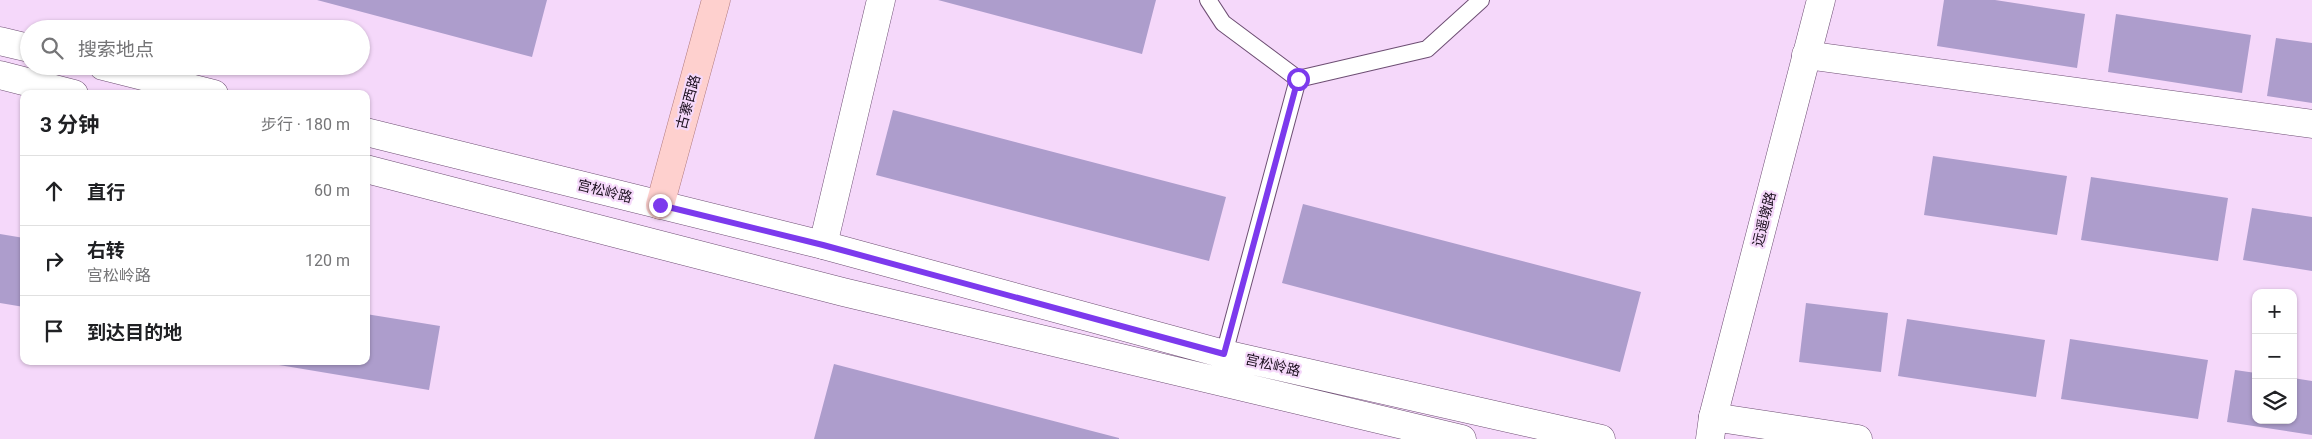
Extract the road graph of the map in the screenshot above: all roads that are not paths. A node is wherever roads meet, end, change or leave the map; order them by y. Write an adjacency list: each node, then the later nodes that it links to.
1 (716, 0): 17 (main road, 古寨西路)
2 (881, 0): 18 (main road)
3 (1208, 0): 11 (lane)
4 (1482, 0): 11 (lane)
5 (1821, 0): 8 (main road, 远遥墩路)
6 (0, 41): 7 (main road)
7 (20, 46)
8 (1806, 55): 14 (main road); 20 (main road, 远遥墩路)
9 (0, 75): 12 (main road)
10 (139, 75): 13 (main road)
11 (1298, 79): 19 (lane)
12 (58, 90)
13 (198, 90)
14 (2312, 124)
15 (370, 133): 17 (main road, 宫松岭路)
16 (370, 170): 21 (main road)
17 (660, 205): 18 (main road, 宫松岭路)
18 (823, 245): 19 (main road, 宫松岭路)
19 (1224, 354): 22 (main road, 宫松岭路)
20 (1711, 428): 23 (main road)
21 (1462, 439)
22 (1601, 439)
23 (1858, 439)

